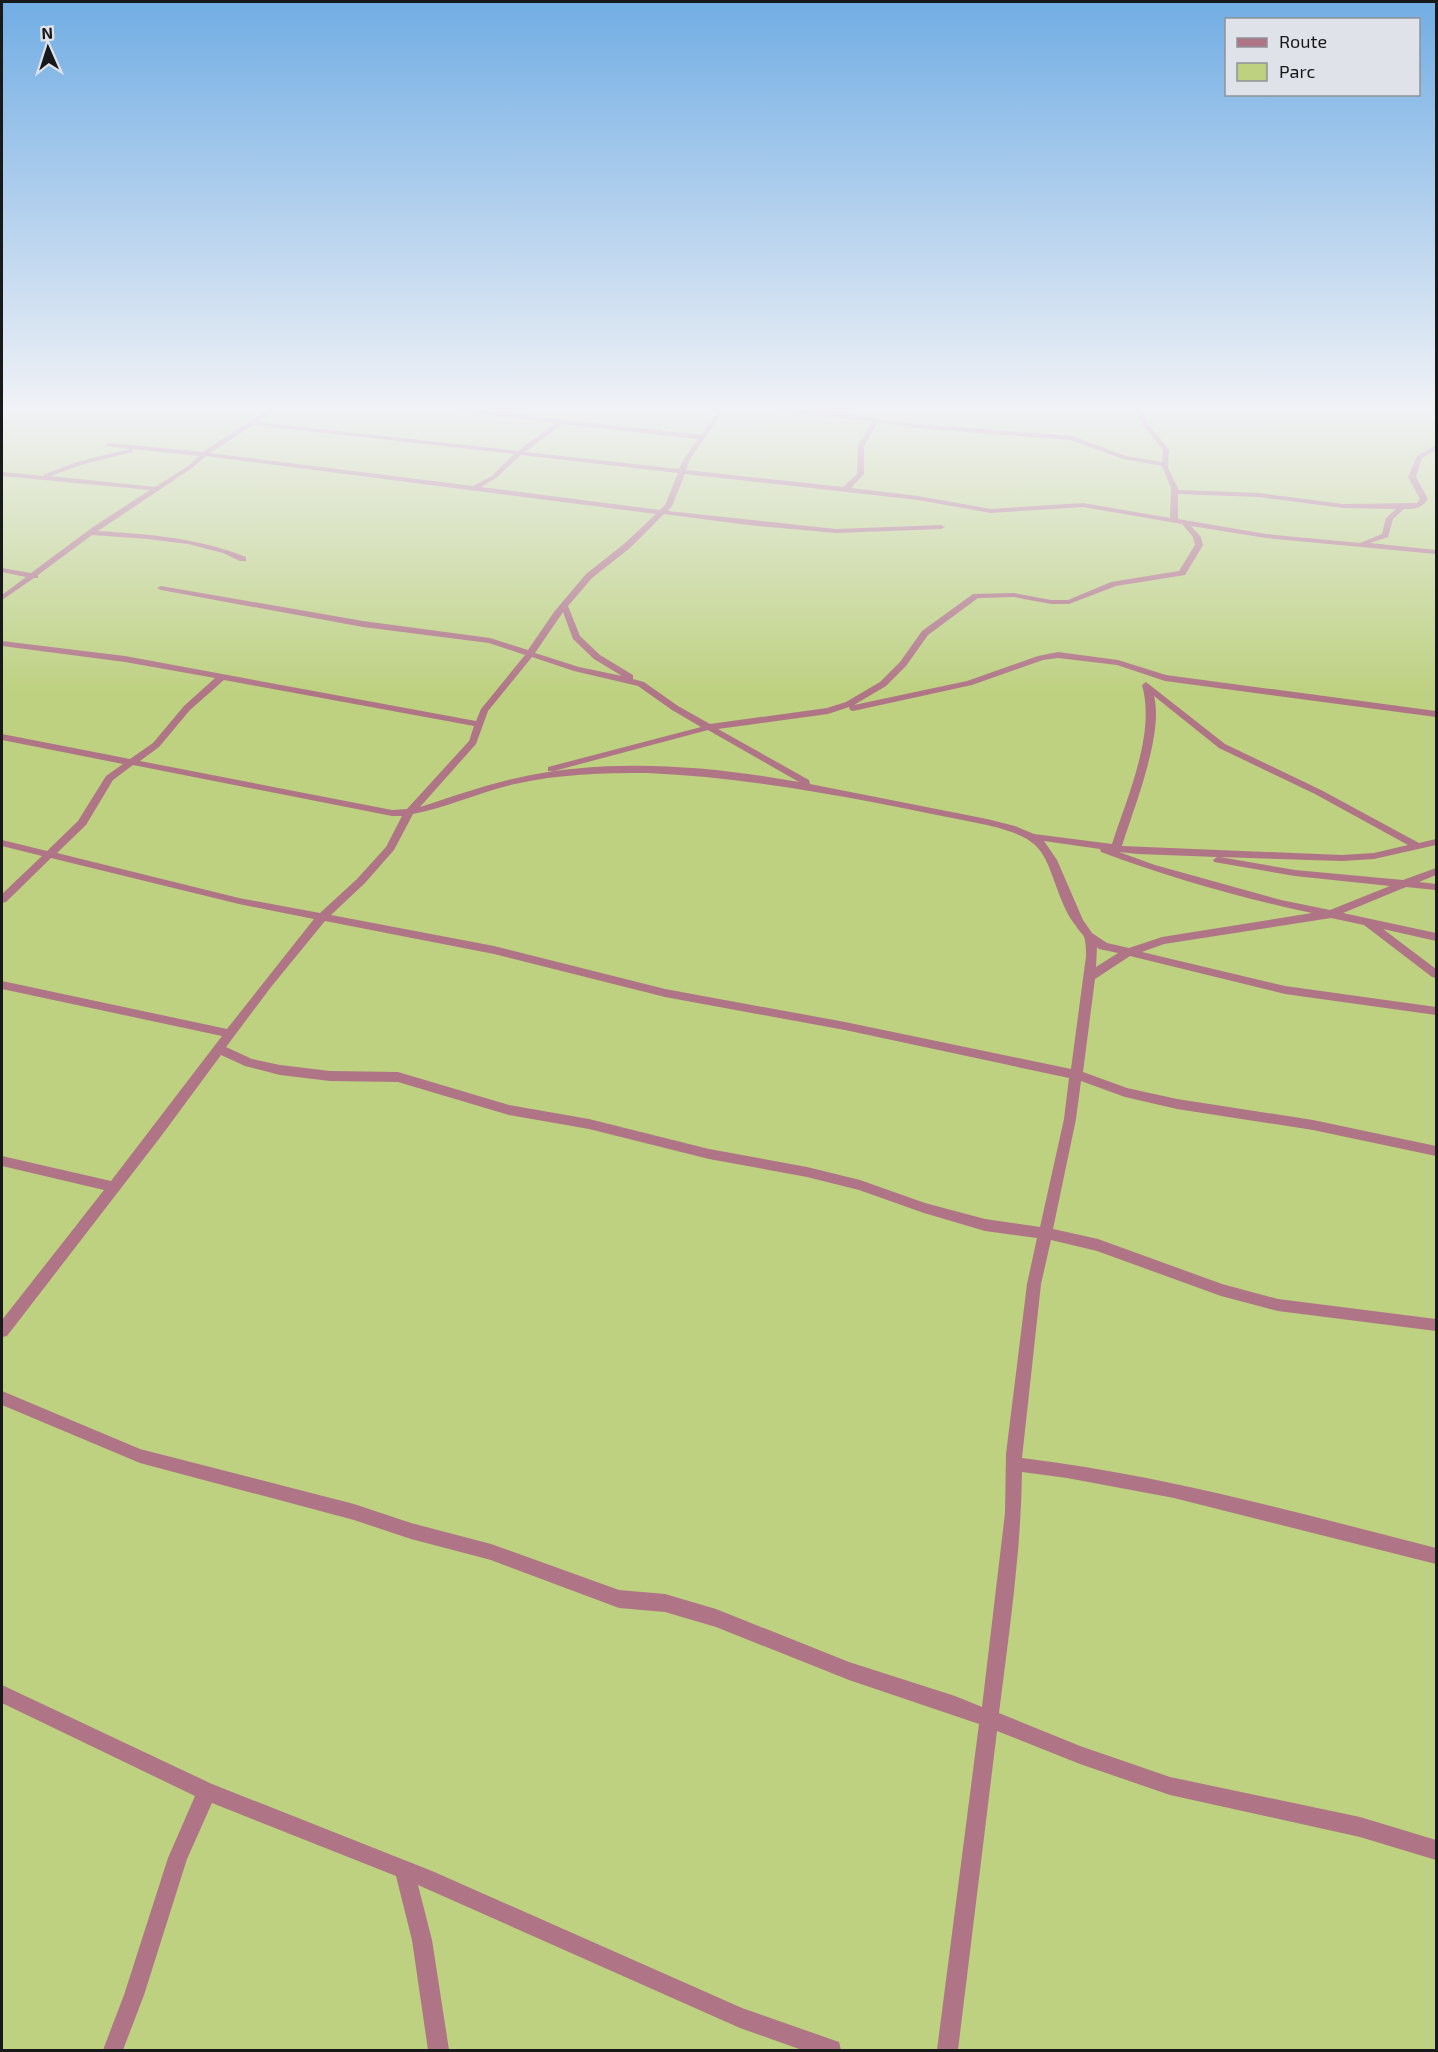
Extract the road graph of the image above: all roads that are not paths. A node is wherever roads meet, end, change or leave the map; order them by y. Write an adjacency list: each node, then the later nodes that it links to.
1 (138, 502): 14 (street)
2 (573, 502): 9 (street)
3 (668, 502): 9 (street)
4 (942, 502): 10 (street)
5 (1175, 502): 10 (street)
6 (1311, 502): 8 (street)
7 (1422, 502): 8 (street)
8 (1401, 508): 16 (street)
9 (664, 511): 12 (street); 23 (street)
10 (1174, 521): 11 (street)
11 (1186, 524): 13 (street); 30 (street)
12 (941, 526)
13 (1236, 531): 15 (street); 16 (street)
14 (91, 533): 18 (street); 20 (street)
15 (1212, 536)
16 (1351, 545): 17 (street)
17 (1437, 552)
18 (243, 559)
19 (2, 570): 20 (street)
20 (34, 576): 22 (street)
21 (161, 588): 25 (street)
22 (2, 598)
23 (564, 605): 25 (street); 28 (street)
24 (2, 643): 27 (street)
25 (530, 654): 28 (street); 32 (street)
26 (1125, 666): 29 (street); 30 (street); 31 (street)
27 (221, 678): 32 (street); 35 (street)
28 (641, 684): 33 (street)
29 (1146, 685): 42 (street); 44 (street)
30 (828, 711): 33 (street)
31 (1437, 714)
32 (479, 724): 38 (street)
33 (710, 727): 36 (street); 37 (street)
34 (2, 737): 35 (street)
35 (130, 761): 38 (street); 45 (street)
36 (507, 783): 37 (street); 38 (street)
37 (815, 787): 39 (street)
38 (408, 813): 52 (street)
39 (1033, 837): 43 (street); 55 (street)
40 (1437, 842): 42 (street)
41 (2, 843): 45 (street)
42 (1418, 846): 46 (street)
43 (1099, 847): 44 (street); 51 (street)
44 (1116, 848): 46 (street)
45 (49, 853): 50 (street); 52 (street)
46 (1188, 853): 48 (street)
47 (1437, 871): 48 (street)
48 (1403, 882): 49 (street); 51 (street)
49 (1437, 887)
50 (2, 900)
51 (1331, 914): 53 (street); 56 (street)
52 (322, 918): 61 (street); 63 (street)
53 (1364, 921): 54 (street); 57 (street)
54 (1437, 937)
55 (1090, 938): 56 (street); 58 (street)
56 (1127, 953): 58 (street); 60 (street)
57 (1437, 974)
58 (1089, 977): 63 (street)
59 (2, 986): 61 (street)
60 (1437, 1011)
61 (231, 1034): 62 (street)
62 (219, 1049): 66 (street); 67 (street)
63 (1077, 1075): 64 (street); 67 (street)
64 (1437, 1151)
65 (2, 1161): 66 (street)
66 (112, 1187): 69 (street)
67 (1044, 1233): 68 (street); 71 (street)
68 (1437, 1325)
69 (2, 1331)
70 (2, 1398): 74 (street)
71 (1014, 1464): 72 (street); 74 (street)
72 (1437, 1556)
73 (2, 1694): 75 (street)
74 (988, 1719): 76 (street); 81 (street)
75 (207, 1792): 77 (street); 78 (street)
76 (1437, 1850)
77 (404, 1870): 79 (street); 80 (street)
78 (113, 2050)
79 (438, 2050)
80 (831, 2050)
81 (947, 2050)

